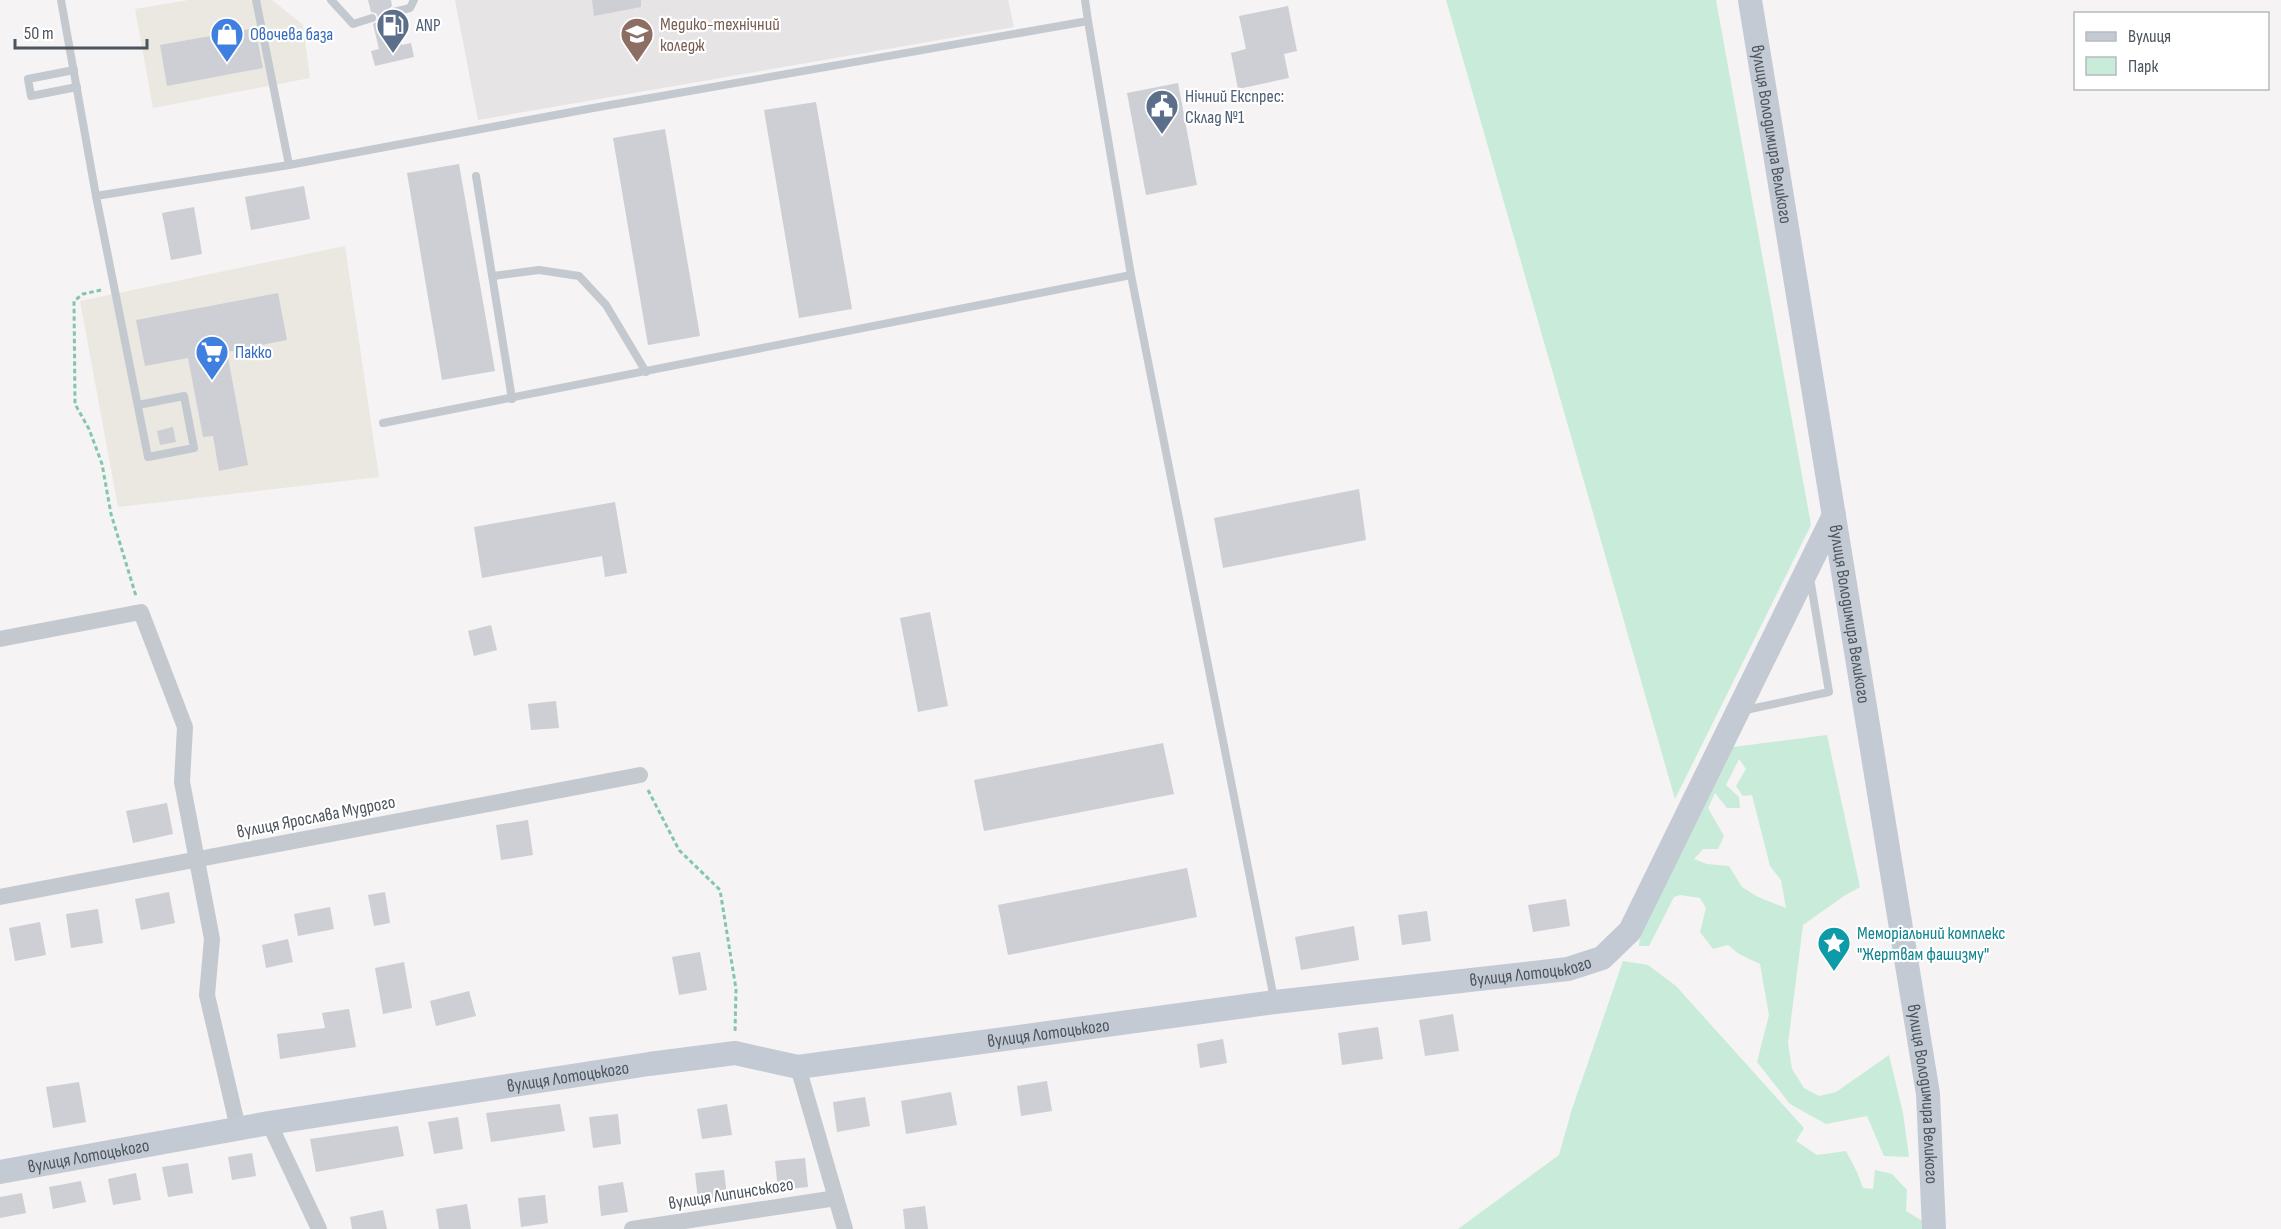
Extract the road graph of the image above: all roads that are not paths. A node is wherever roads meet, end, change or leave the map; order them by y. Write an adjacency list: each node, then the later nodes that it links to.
1 (62, 0): 10 (lane)
2 (256, 0): 12 (lane)
3 (331, 0): 8 (lane)
4 (414, 0): 7 (lane)
5 (1084, 0): 9 (lane)
6 (1750, 0): 21 (street, вулиця Володимира Великого)
7 (394, 12)
8 (372, 18)
9 (1088, 21): 12 (lane); 15 (lane)
10 (74, 70): 11 (lane); 11 (lane)
11 (77, 87): 14 (lane)
12 (289, 165): 14 (lane)
13 (476, 176): 16 (lane)
14 (96, 196): 19 (lane)
15 (1131, 275): 17 (lane); 28 (lane)
16 (493, 276): 17 (lane); 18 (lane)
17 (646, 372): 18 (lane)
18 (512, 399): 20 (lane)
19 (138, 405): 19 (lane)
20 (383, 423)
21 (1834, 515): 22 (street, вулиця Лотоцького); 37 (street, вулиця Володимира Великого)
22 (1809, 567): 24 (street, вулиця Лотоцького); 24 (lane)
23 (0, 639): 26 (street)
24 (1738, 712): 28 (street, вулиця Лотоцького)
25 (640, 775): 26 (street, вулиця Ярослава Мудрого)
26 (197, 859): 27 (street, вулиця Ярослава Мудрого); 31 (street)
27 (0, 897)
28 (1275, 1002): 29 (street, вулиця Лотоцького)
29 (798, 1067): 30 (street, вулиця Лотоцького); 33 (street)
30 (269, 1123): 31 (street, вулиця Лотоцького); 34 (street)
31 (238, 1128): 32 (street, вулиця Лотоцького)
32 (0, 1172)
33 (836, 1198): 35 (street, вулиця Липинського); 36 (street)
34 (319, 1229)
35 (632, 1229)
36 (844, 1229)
37 (1934, 1229)

